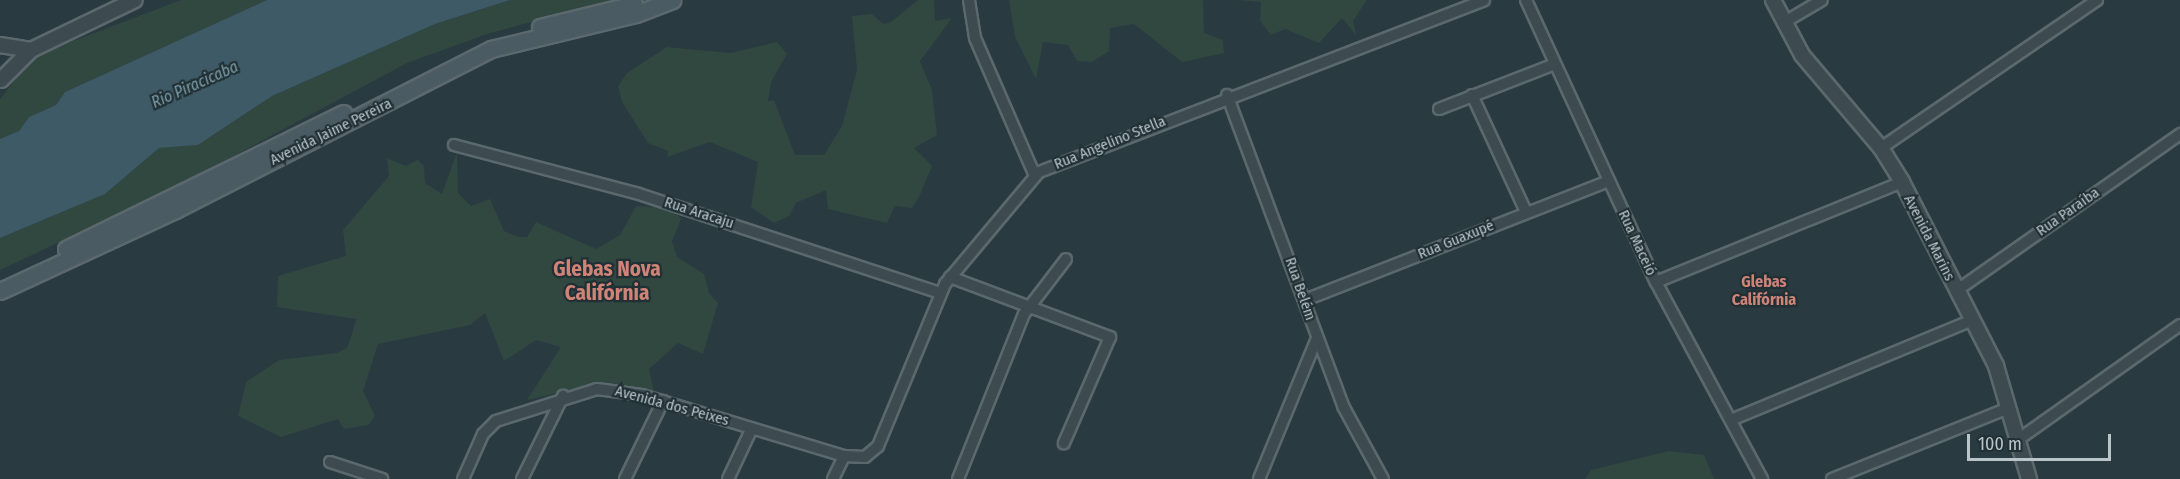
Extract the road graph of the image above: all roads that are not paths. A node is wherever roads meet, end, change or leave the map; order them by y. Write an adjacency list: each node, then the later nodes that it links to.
1 (135, 0): 13 (street)
2 (645, 0): 28 (main road, Avenida Jaime Pereira)
3 (672, 0): 30 (main road, Avenida Jaime Pereira)
4 (969, 0): 22 (street)
5 (1484, 0): 16 (street, Rua Angelino Stella)
6 (1526, 0): 14 (street, Rua Maceió)
7 (1773, 0): 11 (street)
8 (1778, 0): 11 (street)
9 (1822, 0): 11 (street)
10 (2097, 0): 21 (street)
11 (1783, 23): 21 (street, Avenida Marins)
12 (0, 45): 13 (street)
13 (31, 50): 15 (street)
14 (1555, 64): 17 (street); 23 (street, Rua Maceió)
15 (0, 78)
16 (1227, 95): 22 (street, Rua Angelino Stella); 33 (street, Rua Belém)
17 (1472, 96): 18 (street); 25 (street)
18 (1439, 109)
19 (2180, 134): 31 (street, Rua Paraíba)
20 (454, 145): 32 (street, Rua Aracaju)
21 (1881, 148): 24 (street, Avenida Marins)
22 (1035, 176): 27 (street, Rua Angelino Stella)
23 (1608, 181): 25 (street, Rua Guaxupé); 29 (street, Rua Maceió)
24 (1902, 182): 29 (street); 31 (street, Avenida Marins)
25 (1526, 212): 33 (street, Rua Guaxupé)
26 (1066, 259): 34 (street)
27 (950, 277): 32 (street, Rua Angelino Stella); 34 (street)
28 (0, 280)
29 (1656, 282): 41 (street, Rua Maceió)
30 (0, 291)
31 (1956, 291): 35 (street, Avenida Marins)
32 (940, 293): 45 (street, Rua Angelino Stella)
33 (1305, 300): 37 (street, Rua Belém)
34 (1030, 307): 44 (street); 53 (street)
35 (1973, 320): 40 (street, Avenida Marins); 41 (street)
36 (2180, 325): 43 (street)
37 (1317, 338): 54 (street); 55 (street, Rua Belém)
38 (563, 396): 39 (street, Avenida dos Peixes); 48 (street, Avenida dos Peixes); 49 (street)
39 (663, 401): 42 (street, Avenida dos Peixes); 50 (street)
40 (2009, 408): 43 (street, Avenida Marins); 57 (street)
41 (1731, 420): 56 (street, Rua Maceió)
42 (753, 428): 45 (street, Avenida dos Peixes); 51 (street)
43 (2019, 439): 58 (street, Avenida Marins)
44 (1064, 443)
45 (844, 456): 52 (street)
46 (330, 462): 47 (street)
47 (382, 479)
48 (463, 479)
49 (522, 479)
50 (625, 479)
51 (728, 479)
52 (833, 479)
53 (958, 479)
54 (1259, 479)
55 (1383, 479)
56 (1762, 479)
57 (1832, 479)
58 (2029, 479)

